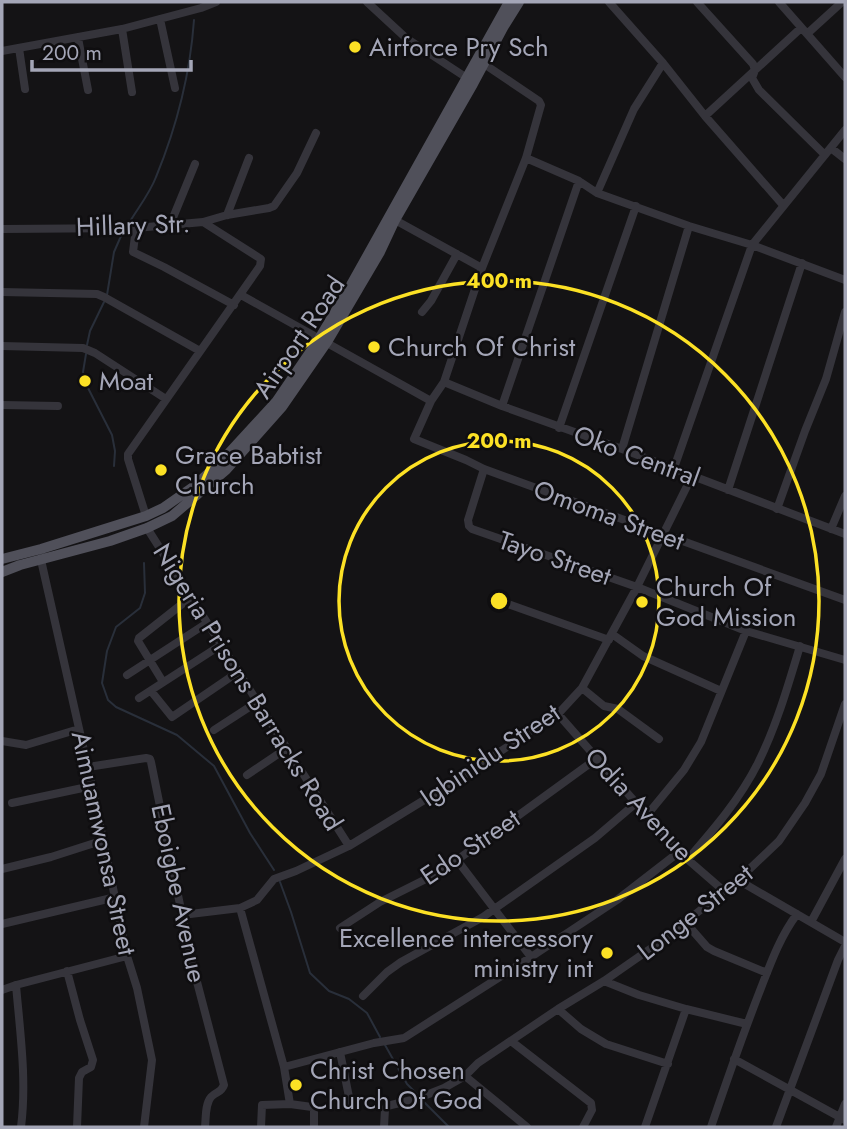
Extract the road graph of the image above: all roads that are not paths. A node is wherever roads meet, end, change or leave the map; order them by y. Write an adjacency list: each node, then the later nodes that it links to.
1 (216, 2): 9 (street)
2 (367, 2): 19 (street)
3 (509, 2): 19 (main road, Airport Road)
4 (519, 2): 16 (main road, Airport Road)
5 (609, 2): 15 (street)
6 (697, 2): 17 (street)
7 (779, 2): 11 (street)
8 (842, 2): 11 (street)
9 (160, 19): 10 (street); 20 (street)
10 (122, 29): 12 (street); 23 (street)
11 (805, 30): 17 (street); 18 (street)
12 (78, 38): 13 (street); 22 (street)
13 (19, 48): 14 (street); 21 (street)
14 (2, 51)
15 (663, 62): 24 (street); 33 (street)
16 (484, 64): 29 (street); 37 (main road, Airport Road)
17 (755, 71): 24 (street); 27 (street)
18 (845, 77)
19 (467, 78): 53 (main road, Airport Road)
20 (175, 88)
21 (25, 89)
22 (88, 90)
23 (132, 92)
24 (705, 116): 34 (street)
25 (845, 130): 27 (street)
26 (316, 133): 36 (street)
27 (828, 151): 30 (street); 34 (street)
28 (249, 158): 36 (street)
29 (526, 158): 32 (street); 46 (street)
30 (845, 159)
31 (195, 164): 39 (street)
32 (579, 181): 33 (street); 61 (street)
33 (597, 192): 35 (street)
34 (783, 205): 43 (street)
35 (636, 206): 40 (street); 62 (street)
36 (227, 215): 38 (street)
37 (395, 220): 44 (street); 53 (main road, Airport Road)
38 (203, 222): 39 (street, Hillary Str.); 49 (street, Hillary Str.)
39 (170, 225): 41 (street, Hillary Str.)
40 (689, 226): 43 (street); 63 (street)
41 (136, 228): 42 (street, Hillary Str.); 50 (street)
42 (2, 229)
43 (752, 245): 45 (street); 64 (street)
44 (457, 254): 46 (street); 51 (street)
45 (802, 263): 47 (street); 67 (street)
46 (482, 268): 56 (street)
47 (845, 280)
48 (2, 292): 55 (street)
49 (241, 295): 50 (street); 53 (street)
50 (234, 305): 55 (street)
51 (422, 312)
52 (845, 312): 69 (street)
53 (323, 340): 58 (street); 70 (main road, Airport Road)
54 (2, 346): 57 (street)
55 (200, 351): 57 (street)
56 (444, 382): 58 (street); 61 (street, Oko Central)
57 (166, 398): 70 (street, Nigeria Prisons Barracks Road)
58 (431, 401): 65 (street, Omoma Street)
59 (2, 405): 60 (street)
60 (58, 406)
61 (502, 406): 62 (street, Oko Central)
62 (559, 428): 63 (street, Oko Central)
63 (622, 449): 64 (street, Oko Central)
64 (674, 468): 66 (street, Oko Central)
65 (484, 469): 72 (street, Omoma Street); 77 (street, Tayo Street)
66 (692, 476): 67 (street, Oko Central); 72 (street, Igbinidu Street)
67 (728, 490): 69 (street, Oko Central)
68 (845, 496): 71 (street)
69 (777, 509): 71 (street, Oko Central)
70 (147, 522): 74 (main road, Airport Road); 75 (main road, Airport Road); 78 (street, Nigeria Prisons Barracks Road)
71 (831, 529): 73 (street, Oko Central)
72 (663, 534): 77 (street, Igbinidu Street); 79 (street, Omoma Street)
73 (845, 534)
74 (2, 559)
75 (41, 560): 76 (main road, Airport Road); 98 (street, Aimuamwonsa Street)
76 (2, 572)
77 (637, 587): 82 (street, Tayo Street); 83 (street, Igbinidu Street)
78 (191, 597): 81 (street, Nigeria Prisons Barracks Road); 87 (street)
79 (845, 600)
80 (508, 604): 83 (street)
81 (207, 623): 84 (street, Nigeria Prisons Barracks Road); 87 (street)
82 (746, 631): 85 (street, Tayo Street); 93 (street)
83 (610, 637): 91 (street, Igbinidu Street); 93 (street)
84 (221, 645): 88 (street, Nigeria Prisons Barracks Road); 90 (street)
85 (800, 646): 86 (street, Tayo Street); 113 (street)
86 (845, 660)
87 (150, 661): 89 (street); 90 (street)
88 (238, 672): 92 (street); 95 (street, Nigeria Prisons Barracks Road)
89 (127, 675)
90 (163, 682): 92 (street)
91 (582, 688): 97 (street, Igbinidu Street); 100 (street)
92 (151, 691): 94 (street)
93 (721, 691): 109 (street)
94 (139, 698)
95 (257, 702): 99 (street); 102 (street, Nigeria Prisons Barracks Road)
96 (845, 704): 117 (street, Longe Street)
97 (558, 714): 103 (street, Odia Avenue); 111 (street, Igbinidu Street)
98 (79, 729): 101 (street); 104 (street, Aimuamwonsa Street)
99 (214, 730)
100 (659, 739)
101 (2, 741)
102 (287, 748): 105 (street); 111 (street, Nigeria Prisons Barracks Road)
103 (596, 759): 108 (street, Odia Avenue); 115 (street, Edo Street)
104 (88, 767): 106 (street, Aimuamwonsa Street); 123 (street, Eboigbe Avenue)
105 (247, 775)
106 (92, 786): 107 (street); 110 (street, Aimuamwonsa Street)
107 (12, 803)
108 (636, 803): 109 (street, Odia Avenue); 121 (street)
109 (647, 815): 112 (street, Odia Avenue)
110 (104, 840): 116 (street); 119 (street, Aimuamwonsa Street)
111 (349, 846): 120 (street, Igbinidu Street)
112 (679, 852): 113 (street, Odia Avenue); 130 (street)
113 (688, 859): 118 (street, Odia Avenue)
114 (845, 859): 124 (street)
115 (457, 860): 121 (street); 127 (street, Edo Street)
116 (2, 869)
117 (738, 880): 118 (street, Longe Street); 122 (street)
118 (724, 891): 125 (street, Longe Street)
119 (116, 897): 126 (street); 129 (street, Aimuamwonsa Street)
120 (240, 908): 123 (street); 144 (street)
121 (495, 909): 130 (street); 136 (street)
122 (797, 914): 124 (street); 132 (street)
123 (182, 915): 154 (street, Eboigbe Avenue)
124 (811, 922): 128 (street)
125 (686, 923): 132 (street); 133 (street, Longe Street)
126 (2, 924)
127 (340, 928)
128 (845, 944): 146 (street)
129 (127, 956): 131 (street); 153 (street, Aimuamwonsa Street)
130 (531, 957): 141 (street)
131 (67, 971): 134 (street); 152 (street)
132 (767, 973): 139 (street)
133 (604, 981): 137 (street, Longe Street); 138 (street)
134 (16, 985): 135 (street); 151 (street)
135 (2, 990)
136 (363, 996)
137 (558, 1009): 140 (street, Longe Street); 143 (street)
138 (686, 1009): 139 (street); 143 (street)
139 (747, 1024): 142 (street)
140 (511, 1041): 145 (street, Longe Street); 159 (street)
141 (340, 1052): 144 (street); 149 (street)
142 (734, 1059): 146 (street); 161 (street)
143 (668, 1063): 160 (street)
144 (284, 1067): 147 (street)
145 (465, 1076): 157 (street, Longe Street); 158 (street)
146 (791, 1089): 150 (street); 162 (street)
147 (290, 1104): 155 (street); 156 (street)
148 (845, 1104): 150 (street)
149 (351, 1107)
150 (843, 1118): 163 (street)
151 (21, 1127)
152 (77, 1127)
153 (144, 1127)
154 (205, 1127)
155 (261, 1127)
156 (314, 1127)
157 (384, 1127)
158 (527, 1127)
159 (583, 1127)
160 (645, 1127)
161 (711, 1127)
162 (776, 1127)
163 (836, 1127)

